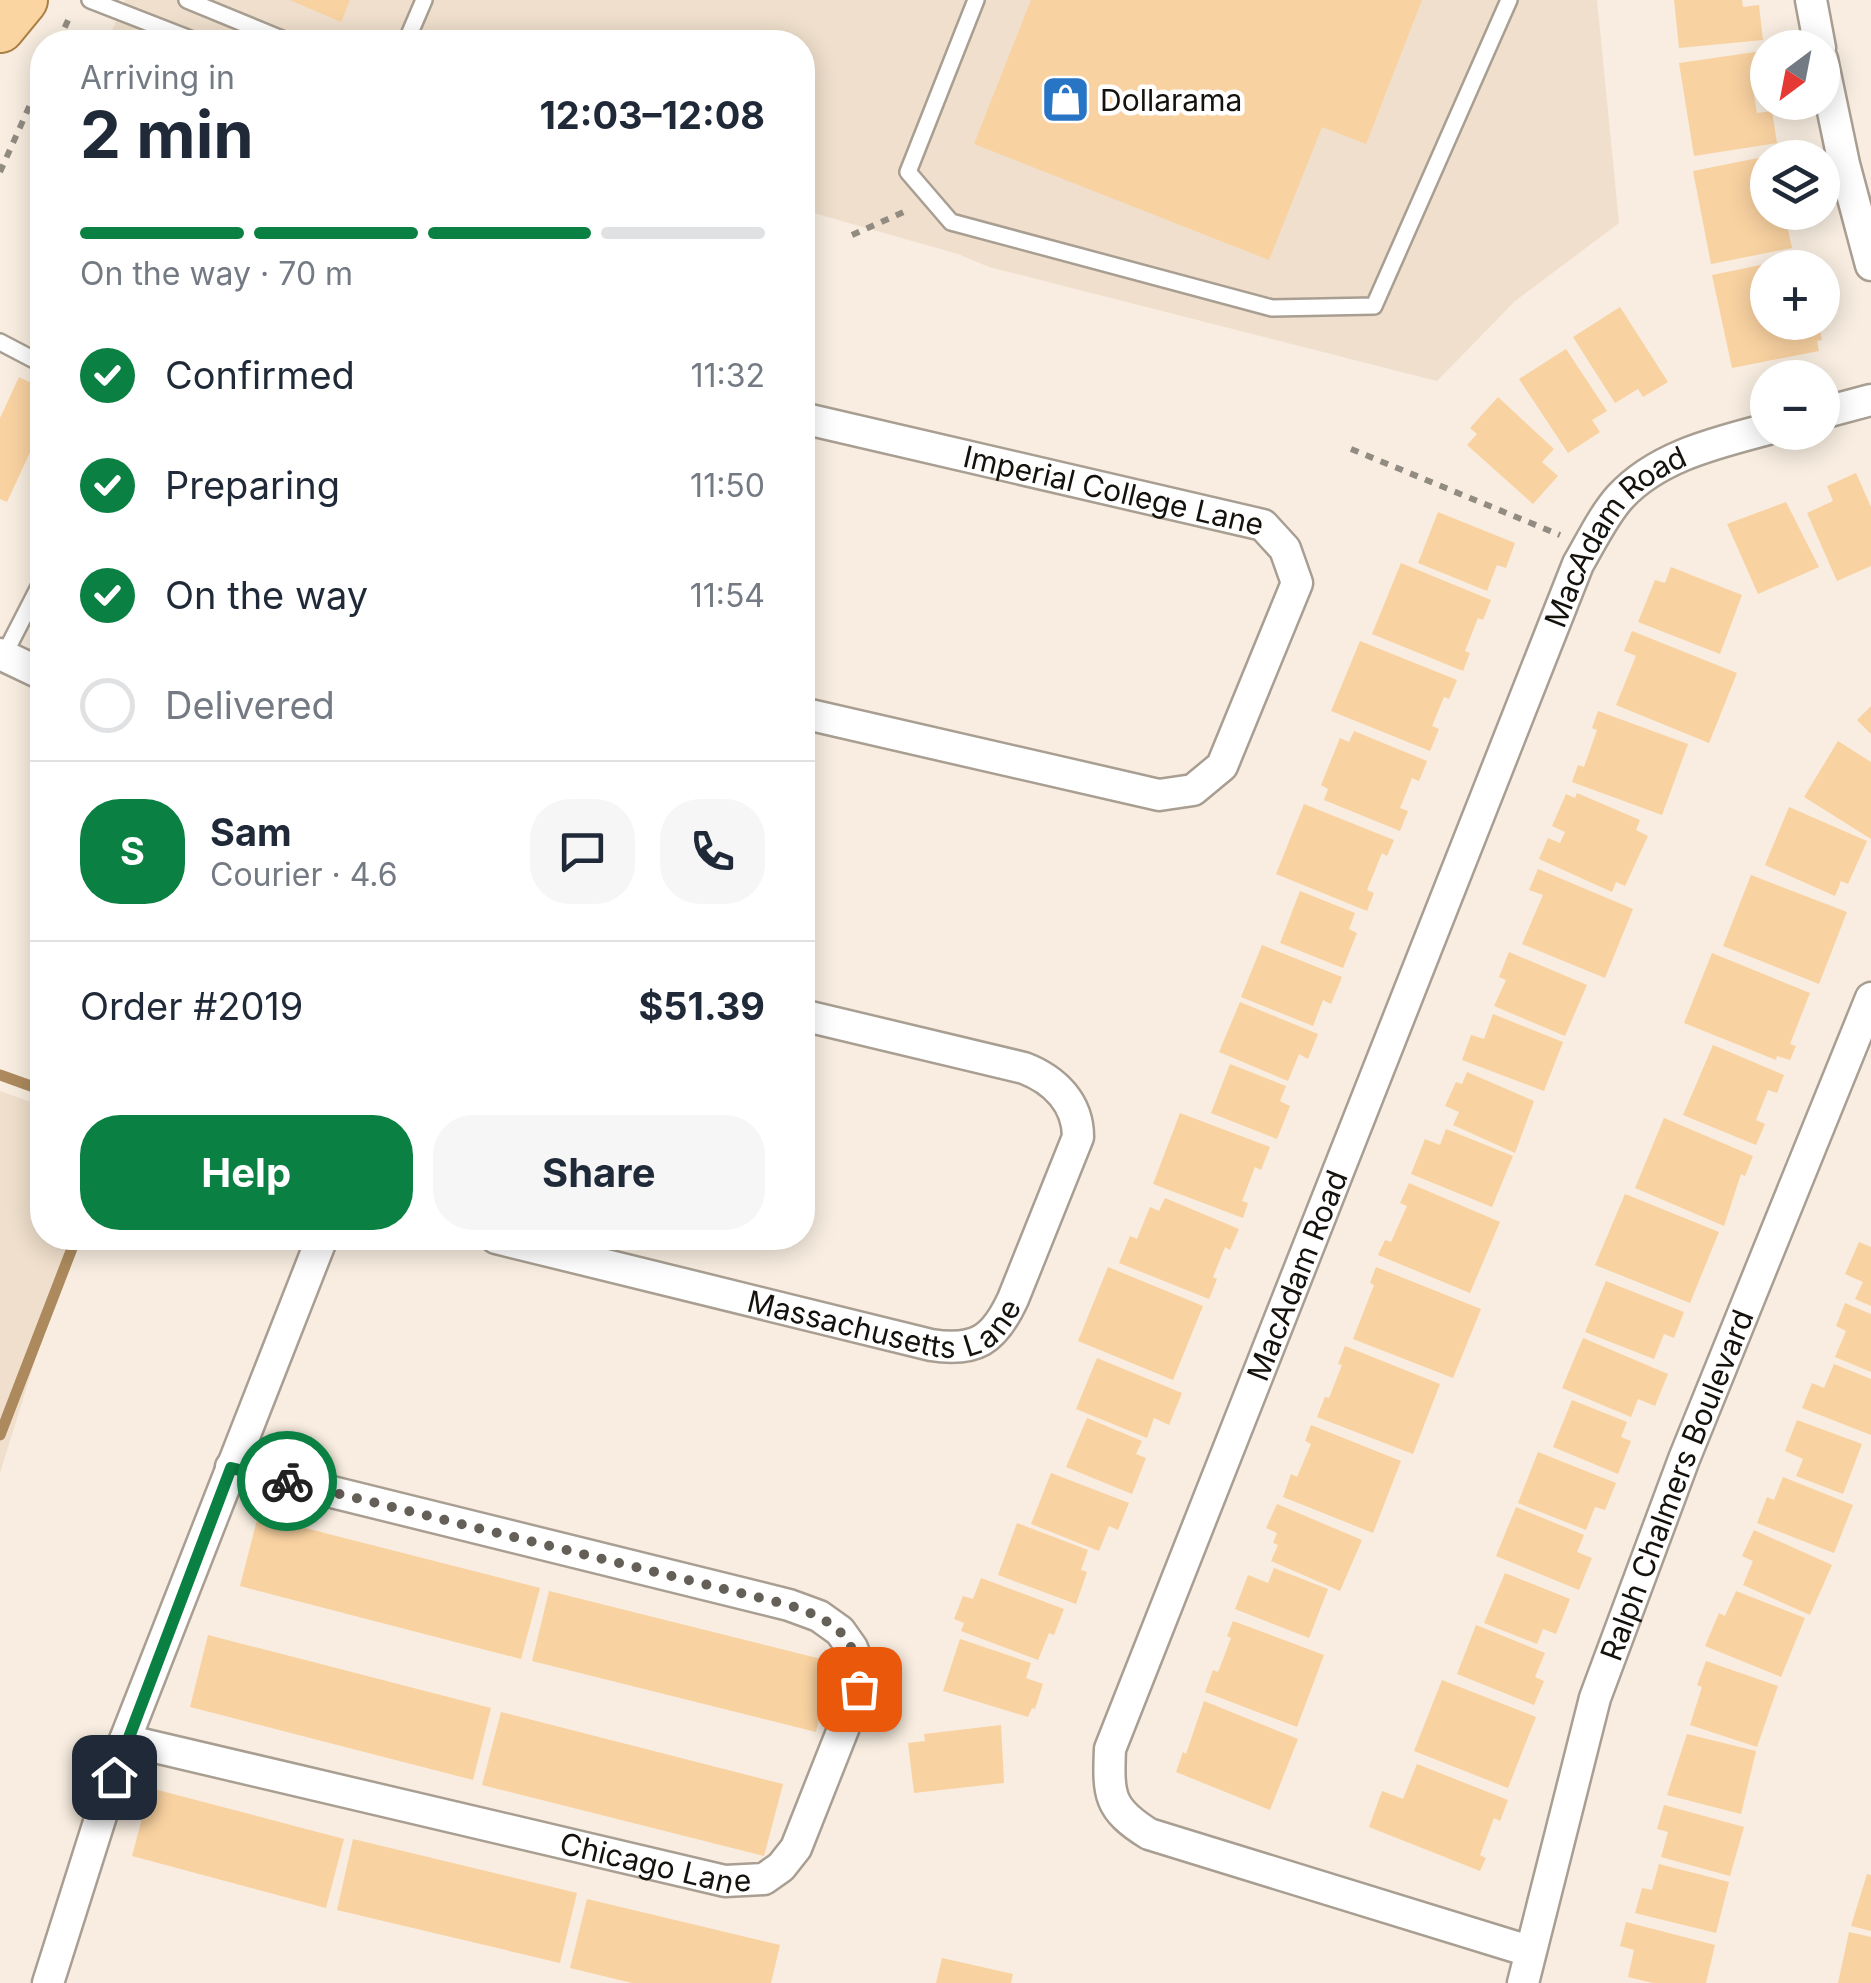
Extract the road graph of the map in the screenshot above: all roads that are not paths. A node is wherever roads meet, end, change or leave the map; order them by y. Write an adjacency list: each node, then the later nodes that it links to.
1 (24, 0): 8 (main road)
2 (90, 0): 9 (lane)
3 (187, 0): 10 (lane)
4 (424, 0): 11 (lane)
5 (976, 0): 6 (lane)
6 (1508, 0)
7 (1810, 0): 12 (street)
8 (0, 28)
9 (167, 30)
10 (261, 30)
11 (411, 30)
12 (1816, 30)
13 (1835, 120): 14 (street)
14 (1871, 265)
15 (0, 342): 16 (lane)
16 (30, 358)
17 (1871, 400): 18 (street)
18 (1840, 409)
19 (815, 421): 24 (street, Imperial College Lane)
20 (1750, 434): 31 (street, MacAdam Road)
21 (30, 603): 22 (lane)
22 (2, 655): 23 (street)
23 (30, 668)
24 (815, 716)
25 (1871, 998): 31 (street, Ralph Chalmers Boulevard)
26 (815, 1018): 28 (street, Massachusetts Lane)
27 (317, 1250): 29 (street)
28 (545, 1250)
29 (231, 1468): 30 (street); 30 (street, Chicago Lane)
30 (126, 1740): 32 (street)
31 (1529, 1951): 33 (street, Ralph Chalmers Boulevard)
32 (48, 1983)
33 (1523, 1983)

